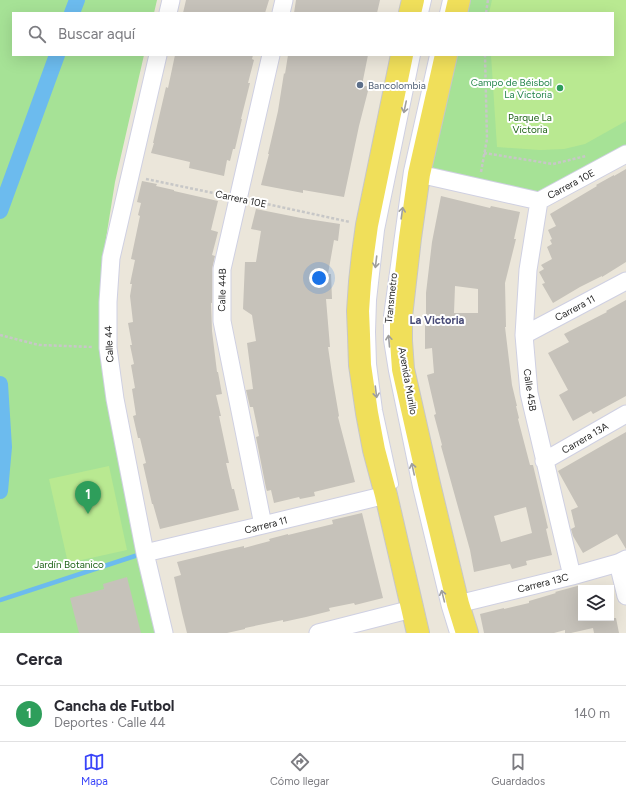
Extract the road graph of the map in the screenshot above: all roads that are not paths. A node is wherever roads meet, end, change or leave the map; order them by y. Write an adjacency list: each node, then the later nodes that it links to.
1 (171, 0): 7 (street)
2 (284, 0): 8 (street)
3 (413, 0): 9 (main road)
4 (427, 0): 10 (lane)
5 (447, 0): 11 (lane)
6 (459, 0): 12 (main road)
7 (168, 12)
8 (281, 12)
9 (410, 12)
10 (424, 12)
11 (444, 12)
12 (456, 12)
13 (158, 56): 28 (street, Calle 44)
14 (271, 56): 27 (street, Calle 44B)
15 (402, 56): 26 (main road)
16 (416, 56): 26 (lane, Transmetro, one-way to 26)
17 (434, 56): 37 (lane, Transmetro, one-way to 17)
18 (446, 56): 20 (main road, Avenida Murillo)
19 (626, 154): 21 (street, Carrera 10E)
20 (419, 174): 21 (street, Carrera 10E); 32 (main road, Avenida Murillo)
21 (539, 201): 23 (street, Calle 45B)
22 (626, 281): 23 (street, Carrera 11)
23 (524, 335): 25 (street, Calle 45B)
24 (626, 414): 25 (street, Carrera 13A)
25 (544, 461): 30 (street, Calle 45B)
26 (391, 492): 27 (street, Carrera 11); 33 (main road)
27 (263, 525): 28 (street, Carrera 11)
28 (145, 553): 34 (street, Calle 44)
29 (622, 561): 30 (street, Carrera 13C); 31 (street)
30 (572, 576): 32 (street, Carrera 13C)
31 (626, 596)
32 (458, 604): 38 (main road, Avenida Murillo)
33 (412, 610): 35 (street); 36 (main road)
34 (164, 633)
35 (318, 633)
36 (418, 633)
37 (454, 633)
38 (467, 633)

